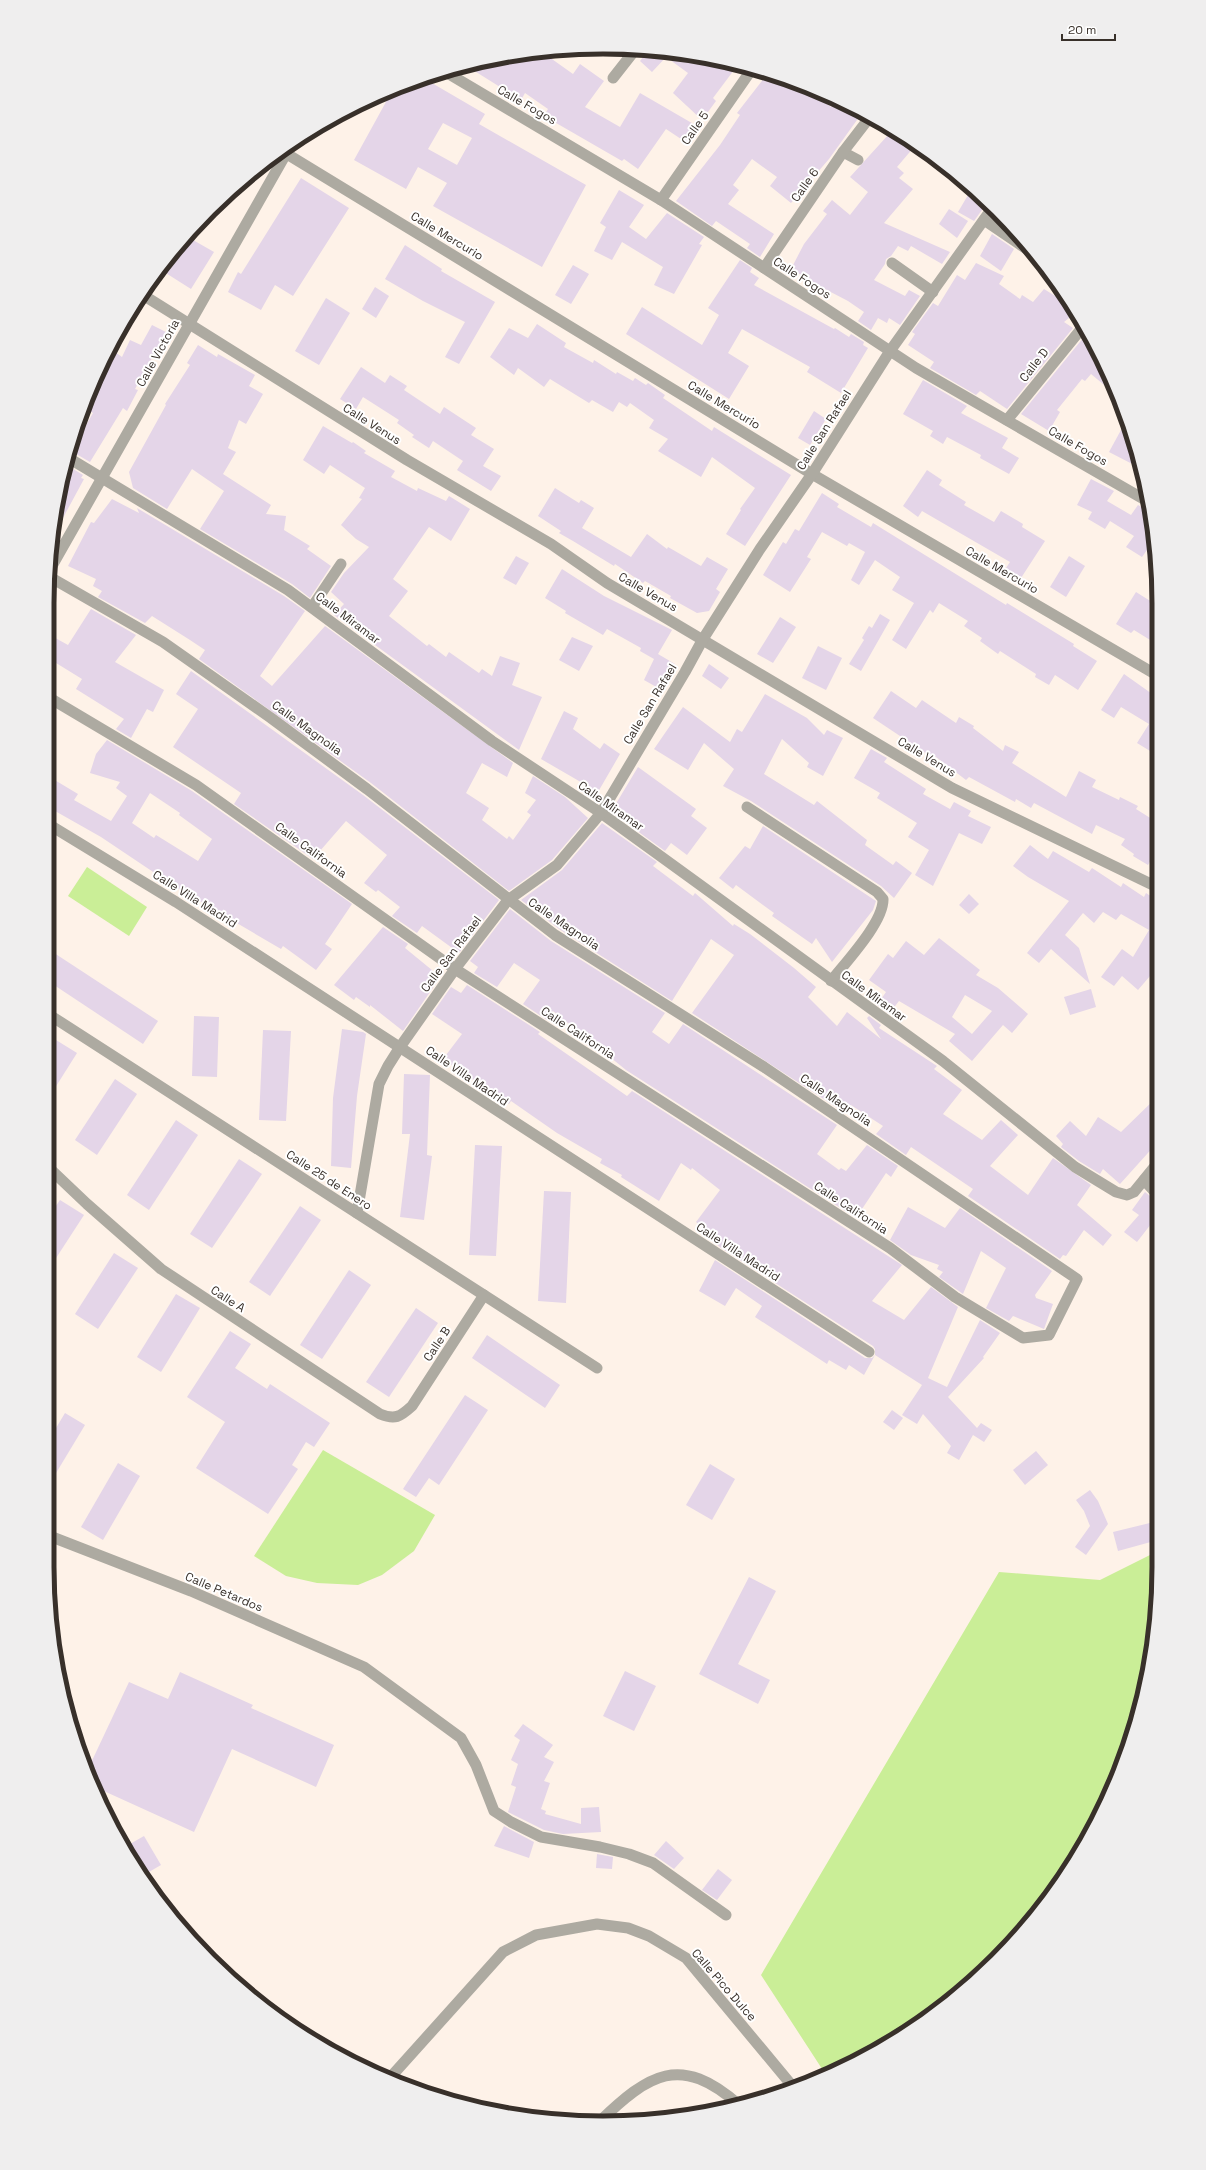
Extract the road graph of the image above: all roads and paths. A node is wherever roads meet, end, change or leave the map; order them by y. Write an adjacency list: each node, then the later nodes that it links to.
1 (631, 55): 4 (street)
2 (749, 74): 10 (street, Calle 5)
3 (451, 76): 10 (street, Calle Fogos)
4 (613, 78)
5 (866, 122): 7 (street, Calle 6)
6 (291, 152): 23 (street, Calle Mercurio)
7 (843, 152): 9 (street); 15 (street, Calle 6)
8 (283, 157): 18 (street, Calle Victoria)
9 (858, 160)
10 (661, 200): 15 (street, Calle Fogos)
11 (989, 213): 12 (street, Calle San Rafael)
12 (984, 220): 13 (street); 16 (street, Calle San Rafael)
13 (1017, 243)
14 (892, 263): 16 (street)
15 (764, 268): 20 (street, Calle Fogos)
16 (933, 292): 20 (street, Calle San Rafael)
17 (147, 298): 18 (street, Calle Venus)
18 (189, 324): 24 (street, Calle Victoria); 30 (street, Calle Venus)
19 (1079, 331): 21 (street, Calle D)
20 (890, 351): 21 (street, Calle Fogos); 23 (street, Calle San Rafael)
21 (1007, 420): 25 (street, Calle Fogos)
22 (73, 461): 24 (street, Calle Miramar)
23 (812, 474): 30 (street, Calle San Rafael); 31 (street, Calle Mercurio)
24 (102, 479): 26 (street, Calle Victoria); 29 (street, Calle Miramar)
25 (1141, 498)
26 (56, 560)
27 (341, 564): 29 (street)
28 (55, 578): 37 (street, Calle Magnolia)
29 (312, 607): 34 (street, Calle Miramar)
30 (703, 639): 34 (street, Calle San Rafael); 36 (street, Calle Venus)
31 (1152, 672)
32 (54, 701): 38 (street, Calle California)
33 (747, 807): 39 (street)
34 (601, 813): 37 (street, Calle San Rafael); 39 (street, Calle Miramar)
35 (54, 828): 41 (street, Calle Villa Madrid)
36 (1152, 885)
37 (508, 900): 38 (street, Calle San Rafael); 47 (street, Calle Magnolia)
38 (455, 969): 41 (street, Calle San Rafael); 47 (street, Calle California)
39 (831, 981): 44 (street, Calle Miramar)
40 (54, 1018): 46 (street, Calle 25 de Enero)
41 (400, 1047): 46 (street, Calle San Rafael); 49 (street, Calle Villa Madrid)
42 (1152, 1170): 44 (street)
43 (54, 1172): 51 (street, Calle A)
44 (1144, 1180): 45 (street)
45 (1152, 1189)
46 (357, 1213): 48 (street, Calle 25 de Enero)
47 (1077, 1279)
48 (484, 1295): 50 (street, Calle 25 de Enero); 51 (street, Calle B)
49 (869, 1352)
50 (597, 1368)
51 (412, 1406)
52 (54, 1538): 53 (street, Calle Petardos)
53 (726, 1915)
54 (393, 2074): 55 (street, Calle Pico Dulce)
55 (790, 2083)
56 (733, 2100): 57 (street)
57 (606, 2116)

